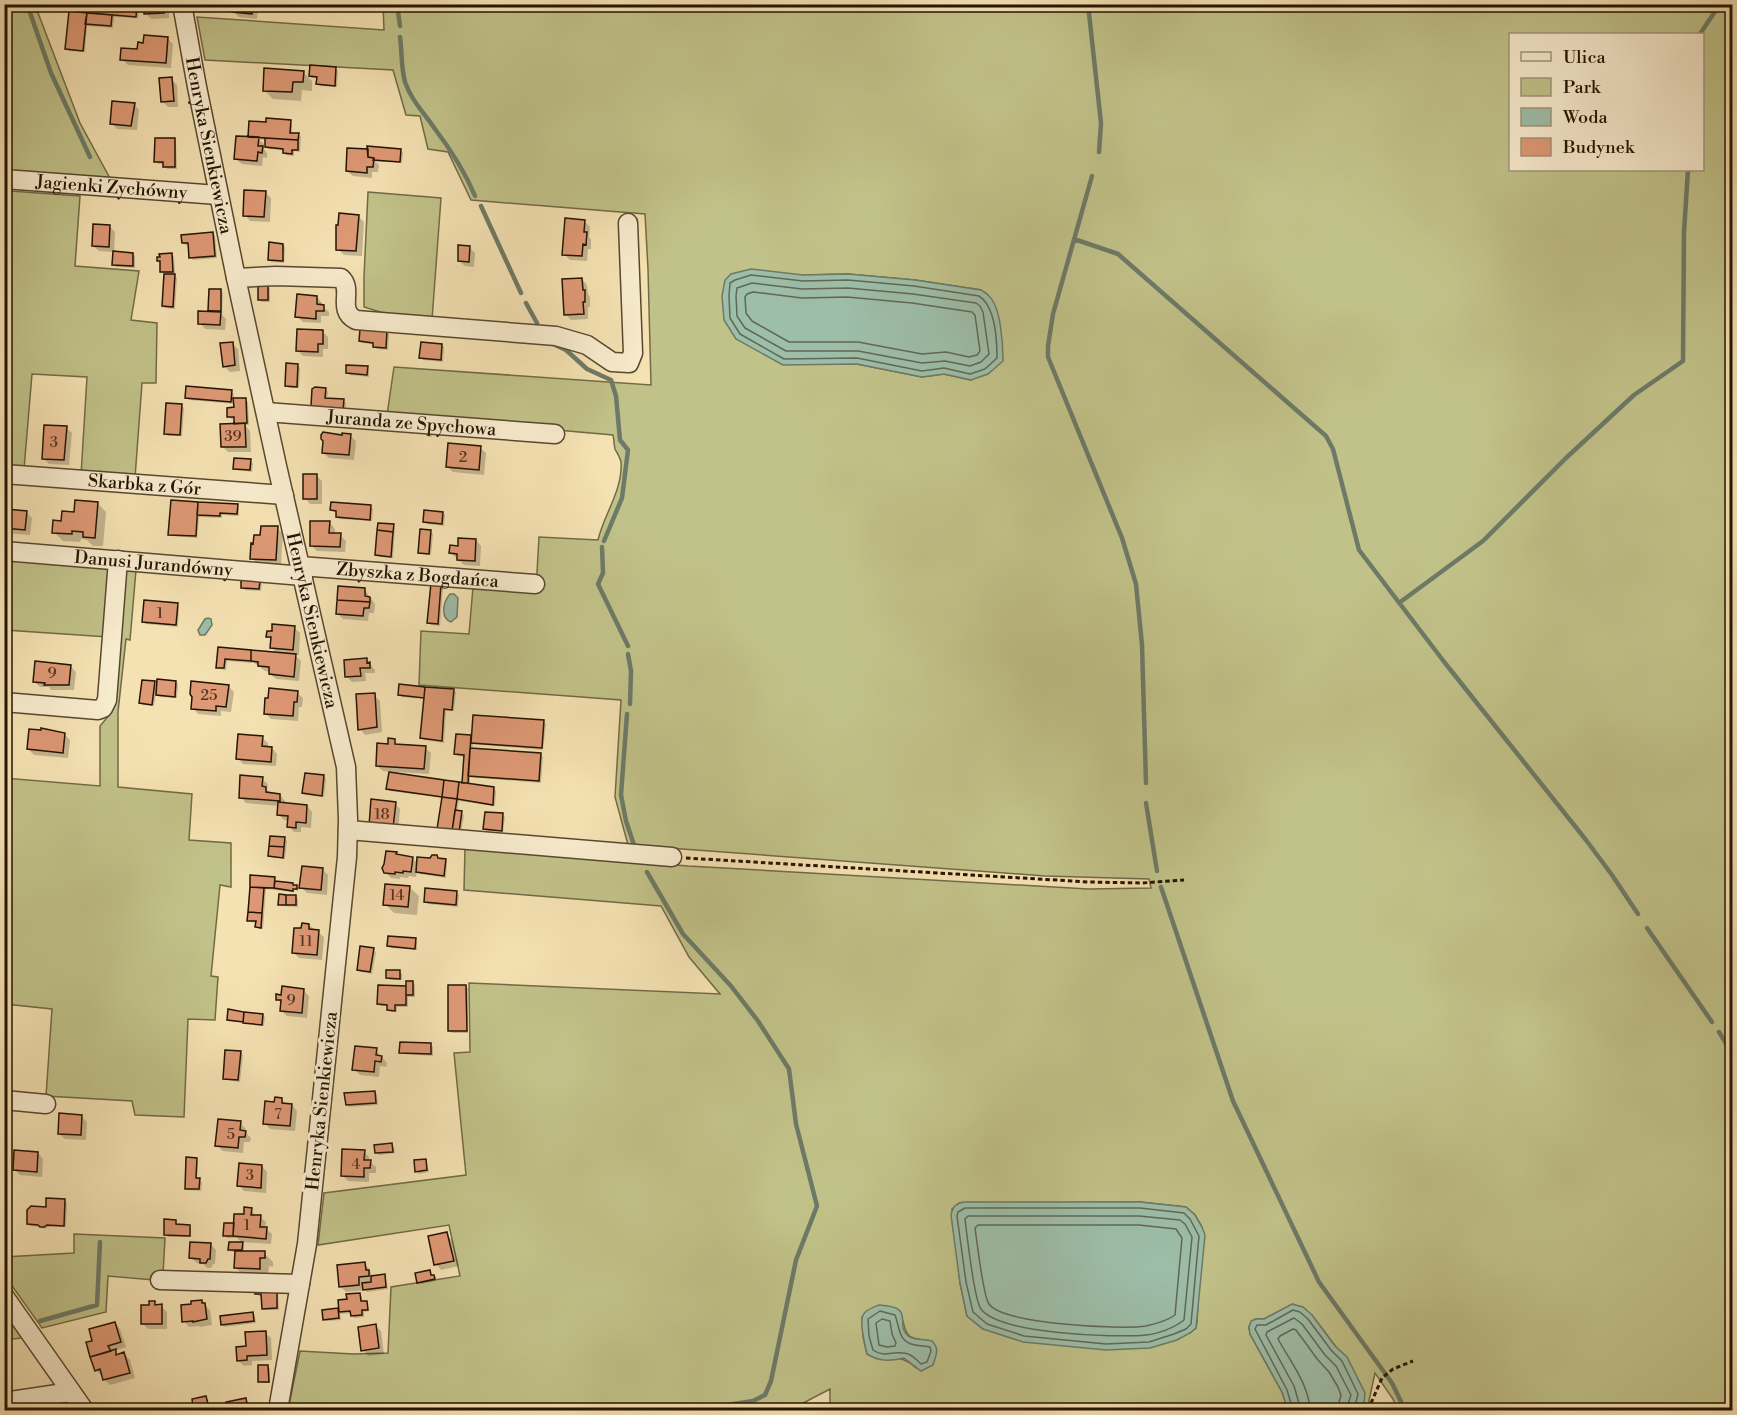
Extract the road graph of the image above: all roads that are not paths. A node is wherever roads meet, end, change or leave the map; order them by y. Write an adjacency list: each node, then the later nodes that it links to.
1 (182, 4): 3 (street, Henryka Sienkiewicza)
2 (4, 180): 3 (street, Jagienki Zychówny)
3 (218, 195): 5 (street, Henryka Sienkiewicza)
4 (628, 223): 5 (street)
5 (236, 278): 6 (street, Henryka Sienkiewicza)
6 (266, 412): 7 (street, Juranda ze Spychowa); 9 (street, Henryka Sienkiewicza)
7 (555, 434)
8 (4, 474): 9 (street, Skarbka z Gór)
9 (284, 495): 12 (street, Henryka Sienkiewicza)
10 (4, 551): 11 (street, Danusi Jurandówny)
11 (118, 560): 12 (street, Danusi Jurandówny); 14 (street)
12 (301, 571): 13 (street, Zbyszka z Bogdańca); 15 (street, Henryka Sienkiewicza)
13 (535, 584)
14 (4, 702)
15 (348, 830): 16 (street); 20 (street, Henryka Sienkiewicza)
16 (672, 857)
17 (4, 1100): 18 (street)
18 (46, 1104)
19 (160, 1280): 20 (street)
20 (300, 1284): 25 (street, Henryka Sienkiewicza)
21 (4, 1296): 22 (street)
22 (71, 1392): 23 (street); 24 (street)
23 (4, 1402)
24 (84, 1410)
25 (278, 1410)

